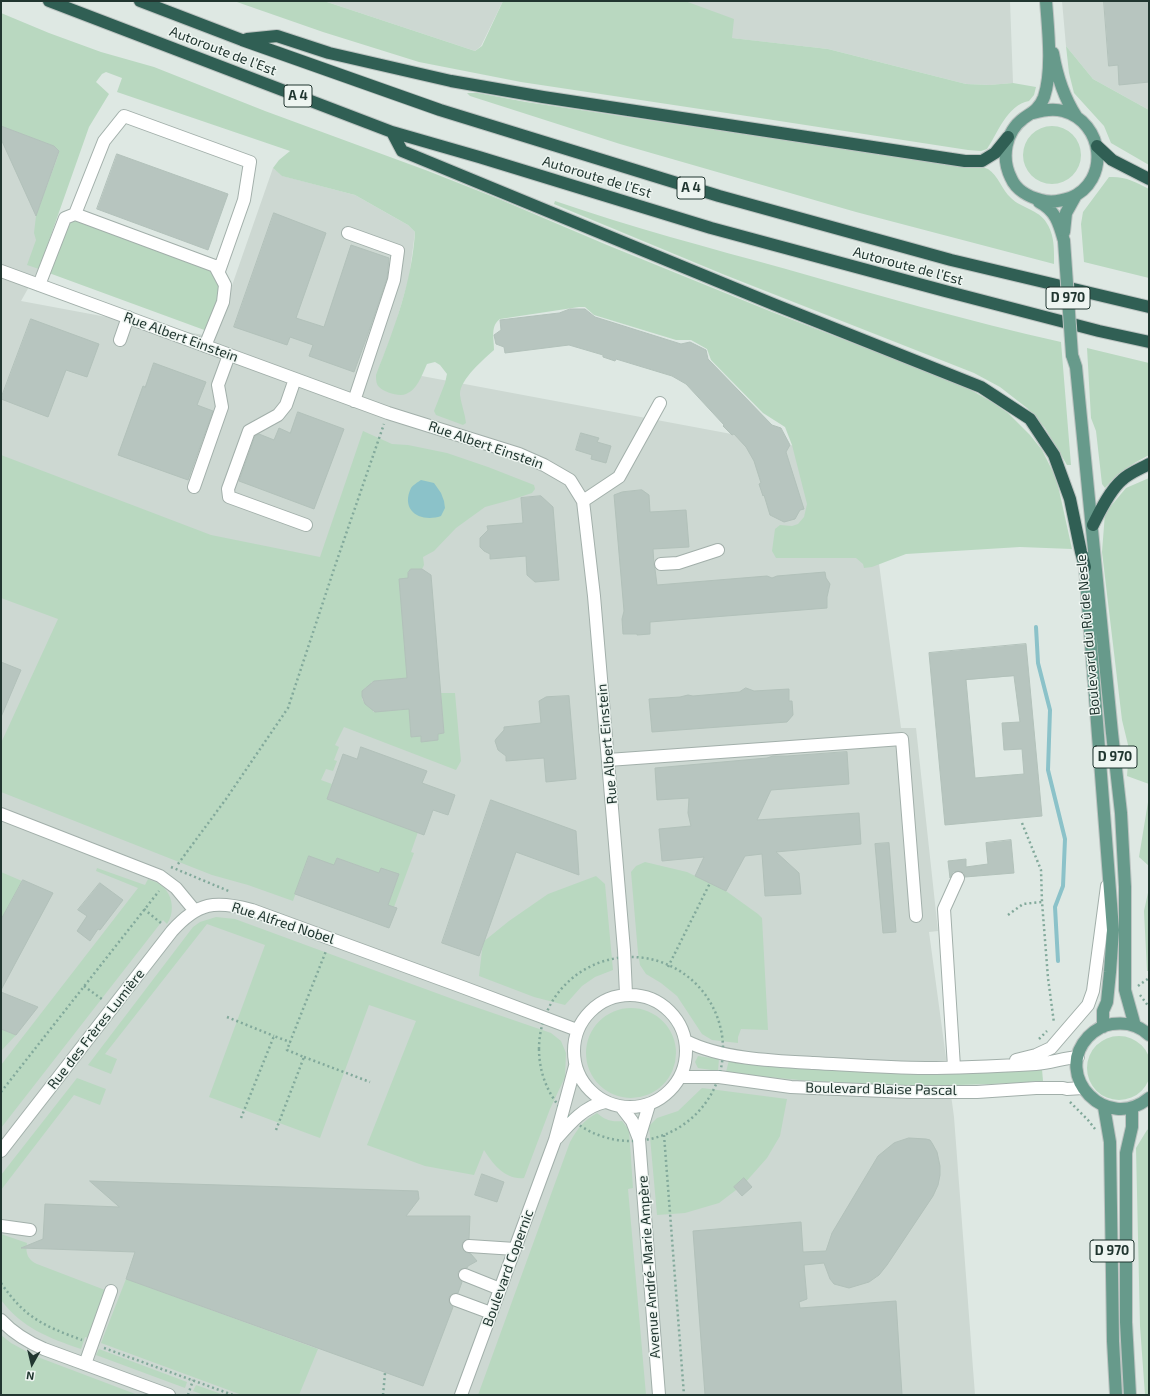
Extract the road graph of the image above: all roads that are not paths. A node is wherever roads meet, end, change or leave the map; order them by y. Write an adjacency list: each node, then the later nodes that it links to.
1 (49, 1): 8 (highway, Autoroute de l’Est / A 4)
2 (140, 1): 5 (highway, Autoroute de l’Est / A 4)
3 (1046, 1): 4 (main road, Boulevard du Rû de Nesle)
4 (1047, 18): 6 (main road, Boulevard du Rû de Nesle); 7 (main road, Boulevard du Rû de Nesle)
5 (242, 40): 9 (highway); 20 (highway, Autoroute de l’Est / A 4)
6 (1033, 113): 7 (main road, Boulevard du Rû de Nesle); 9 (main road, Boulevard du Rû de Nesle)
7 (1076, 116): 10 (main road, Boulevard du Rû de Nesle)
8 (392, 132): 23 (highway, Autoroute de l’Est / A 4); 37 (highway)
9 (1008, 137): 13 (main road, Boulevard du Rû de Nesle)
10 (1097, 146): 11 (highway); 12 (main road, Boulevard du Rû de Nesle)
11 (1149, 179)
12 (1076, 196): 13 (main road, Boulevard du Rû de Nesle); 16 (main road, Boulevard du Rû de Nesle / D 970)
13 (1032, 198): 16 (main road, Boulevard du Rû de Nesle / D 970)
14 (75, 214): 17 (street); 17 (street); 19 (street)
15 (348, 233): 28 (street)
16 (1064, 241): 26 (main road, Boulevard du Rû de Nesle / D 970, bridge)
17 (219, 271): 24 (street)
18 (2, 276): 19 (street, Rue Albert Einstein)
19 (39, 285): 21 (street, Rue Albert Einstein)
20 (1149, 307)
21 (128, 318): 22 (street); 24 (street, Rue Albert Einstein)
22 (120, 340)
23 (1149, 342)
24 (205, 346): 25 (street, Rue Albert Einstein)
25 (229, 355): 27 (street, Rue Albert Einstein); 31 (street)
26 (1072, 355): 34 (main road, Boulevard du Rû de Nesle / D 970); 37 (main road, D 970)
27 (296, 379): 28 (street, Rue Albert Einstein); 33 (street)
28 (354, 401): 32 (street, Rue Albert Einstein)
29 (660, 403): 32 (street)
30 (1149, 464): 34 (highway)
31 (194, 488)
32 (583, 501): 38 (street, Rue Albert Einstein)
33 (306, 525)
34 (1092, 525): 45 (main road, Boulevard du Rû de Nesle / D 970)
35 (718, 550): 36 (street)
36 (661, 564)
37 (1085, 568): 40 (main road, D 970)
38 (608, 760): 43 (street); 44 (street, Rue Albert Einstein)
39 (1, 814): 42 (street)
40 (1108, 870): 46 (main road, D 970); 53 (street)
41 (958, 878): 52 (street)
42 (195, 911): 47 (street, Rue Alfred Nobel); 64 (street, Rue des Frères Lumière)
43 (916, 916)
44 (626, 994): 47 (street); 49 (street)
45 (1135, 1026): 46 (main road); 48 (main road)
46 (1103, 1027): 50 (main road)
47 (577, 1030): 51 (street)
48 (1149, 1035)
49 (686, 1041): 52 (street, Boulevard Blaise Pascal); 54 (street)
50 (1078, 1057): 53 (street, Boulevard Blaise Pascal); 55 (main road)
51 (575, 1066): 57 (street); 63 (street, Boulevard Copernic)
52 (954, 1067): 53 (street, Boulevard Blaise Pascal)
53 (973, 1067)
54 (680, 1077): 55 (street, Boulevard Blaise Pascal); 58 (street)
55 (1083, 1088): 59 (main road)
56 (1149, 1098): 61 (main road)
57 (605, 1102): 60 (street); 63 (street, Boulevard Copernic)
58 (649, 1105): 60 (street); 62 (street, Avenue André-Marie Ampère)
59 (1104, 1106): 61 (main road); 79 (main road, D 970)
60 (622, 1108): 62 (street, Avenue André-Marie Ampère)
61 (1132, 1108): 80 (main road)
62 (639, 1139): 78 (street, Avenue André-Marie Ampère)
63 (555, 1140): 68 (street, Boulevard Copernic)
64 (1, 1151)
65 (1, 1226): 66 (street)
66 (30, 1230)
67 (469, 1246): 68 (street)
68 (515, 1249): 70 (street, Boulevard Copernic)
69 (465, 1275): 70 (street)
70 (500, 1289): 73 (street, Boulevard Copernic)
71 (111, 1291): 75 (street)
72 (456, 1300): 73 (street)
73 (491, 1313): 77 (street, Boulevard Copernic)
74 (1, 1320): 75 (street)
75 (85, 1364): 76 (street)
76 (169, 1395)
77 (461, 1395)
78 (659, 1395)
79 (1116, 1395)
80 (1130, 1395)

